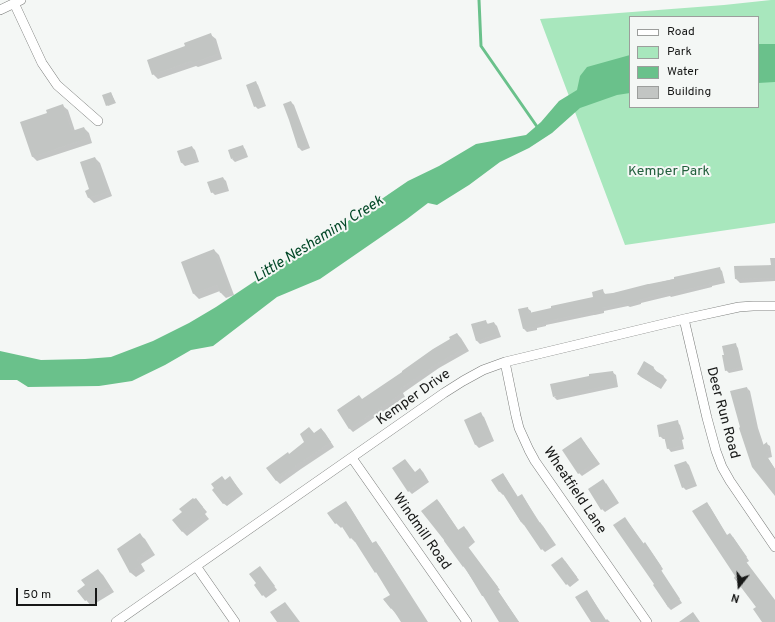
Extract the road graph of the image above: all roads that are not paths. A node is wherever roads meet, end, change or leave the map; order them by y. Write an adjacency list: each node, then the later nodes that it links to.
1 (18, 1): 2 (street); 3 (street)
2 (0, 10)
3 (98, 121)
4 (775, 306): 5 (street, Kemper Drive)
5 (684, 319): 6 (street, Kemper Drive); 8 (street, Deer Run Road)
6 (505, 362): 7 (street, Kemper Drive); 13 (street, Wheatfield Lane)
7 (352, 458): 9 (street, Kemper Drive); 12 (street, Windmill Road)
8 (775, 547)
9 (196, 566): 10 (street, Kemper Drive); 11 (street)
10 (116, 622)
11 (235, 622)
12 (467, 622)
13 (647, 622)

